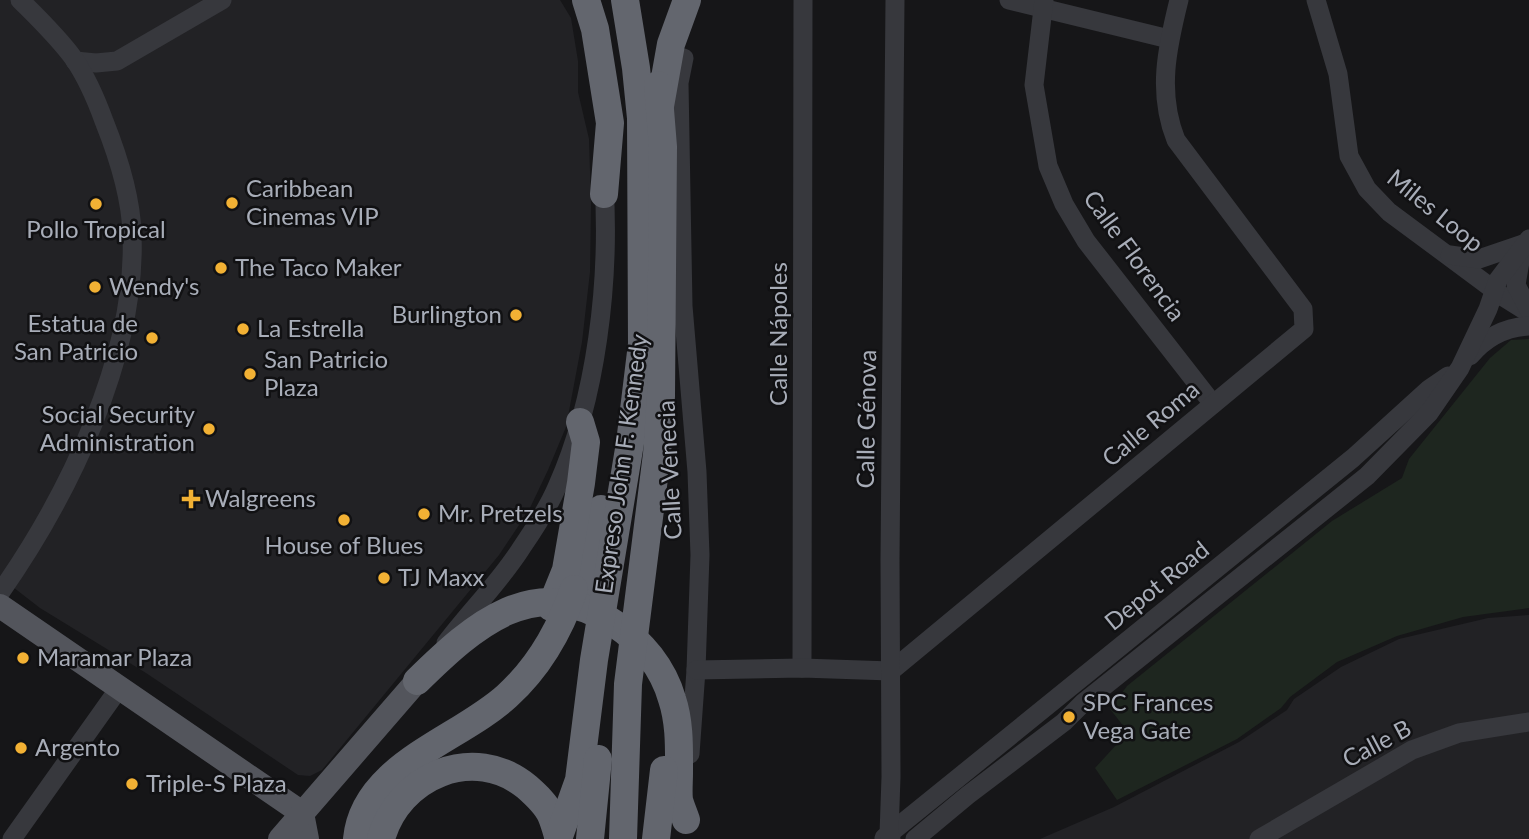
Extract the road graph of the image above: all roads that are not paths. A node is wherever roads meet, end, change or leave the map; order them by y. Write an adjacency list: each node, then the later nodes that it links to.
1 (20, 0): 18 (street)
2 (222, 0): 19 (street)
3 (574, 0): 22 (street)
4 (586, 0): 22 (highway)
5 (605, 0): 31 (highway)
6 (625, 0): 31 (highway, Expreso John F. Kennedy)
7 (643, 0): 21 (highway, Expreso John F. Kennedy)
8 (687, 0): 21 (highway)
9 (706, 0): 17 (highway)
10 (803, 0): 36 (street, Calle Nápoles)
11 (895, 0): 38 (street, Calle Génova)
12 (1009, 0): 15 (street)
13 (1179, 0): 16 (street, Calle Roma)
14 (1316, 0): 24 (street, Miles Loop)
15 (1043, 4): 16 (street); 29 (street, Calle Florencia)
16 (1169, 39): 29 (street, Calle Roma)
17 (684, 58): 37 (street, Calle Venecia)
18 (75, 61): 19 (street); 20 (street)
19 (117, 61): 20 (street)
20 (95, 97): 32 (street)
21 (660, 108): 31 (highway, Expreso John F. Kennedy)
22 (604, 194): 30 (street)
23 (1526, 241): 24 (street); 25 (street, Depot Road); 26 (street)
24 (1447, 255): 25 (street, Miles Loop)
25 (1494, 289): 26 (street, Miles Loop); 28 (street, Depot Road)
26 (1529, 312)
27 (1529, 326): 28 (street)
28 (1460, 368): 46 (street, Depot Road); 55 (street, Depot Road)
29 (1213, 404): 38 (street, Calle Roma)
30 (580, 422): 34 (highway); 39 (street)
31 (616, 571): 34 (highway); 40 (highway); 40 (highway, Expreso John F. Kennedy)
32 (0, 593)
33 (0, 606): 41 (main road)
34 (548, 632): 50 (highway)
35 (657, 667): 39 (highway); 44 (highway); 54 (highway)
36 (802, 668): 37 (street); 38 (street)
37 (696, 670): 44 (street, Calle Venecia)
38 (891, 671): 46 (street, Calle Génova)
39 (417, 681): 43 (main road)
40 (599, 686): 45 (highway); 52 (highway); 53 (highway, Expreso John F. Kennedy)
41 (120, 687): 43 (main road); 47 (street)
42 (1529, 722): 56 (street, Calle B)
43 (302, 813): 48 (main road); 49 (main road)
44 (685, 830)
45 (558, 837): 51 (highway)
46 (888, 837)
47 (12, 839)
48 (280, 839)
49 (307, 839)
50 (357, 839)
51 (381, 839)
52 (590, 839)
53 (623, 839)
54 (656, 839)
55 (915, 839)
56 (1259, 839)

